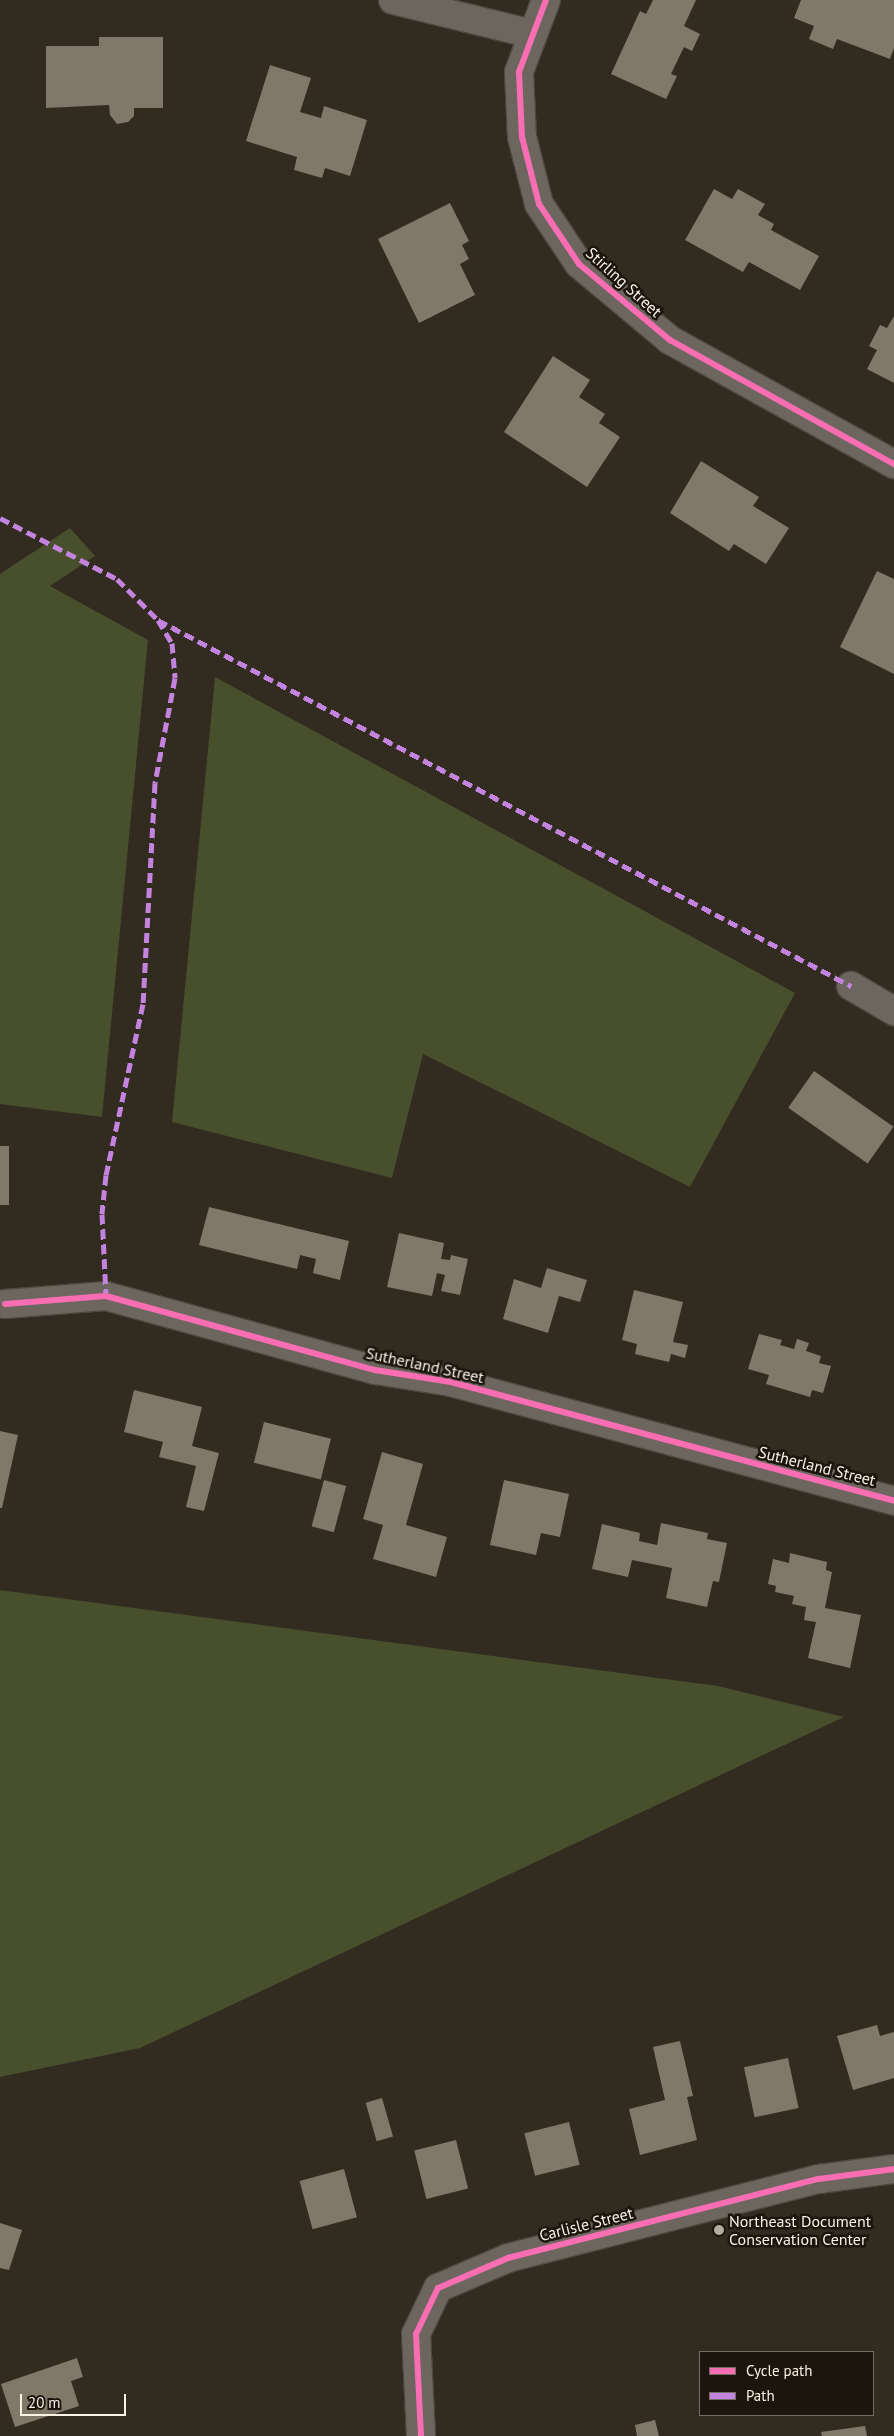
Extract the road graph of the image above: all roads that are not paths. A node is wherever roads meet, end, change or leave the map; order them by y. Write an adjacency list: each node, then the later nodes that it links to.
1 (393, 0): 3 (street)
2 (546, 0): 3 (street, Stirling Street)
3 (533, 34): 4 (street, Stirling Street)
4 (894, 464)
5 (851, 986): 6 (street)
6 (894, 1011)
7 (6, 1304): 8 (street, Sutherland Street)
8 (894, 1501)
9 (894, 2170): 10 (street, Carlisle Street)
10 (422, 2436)

